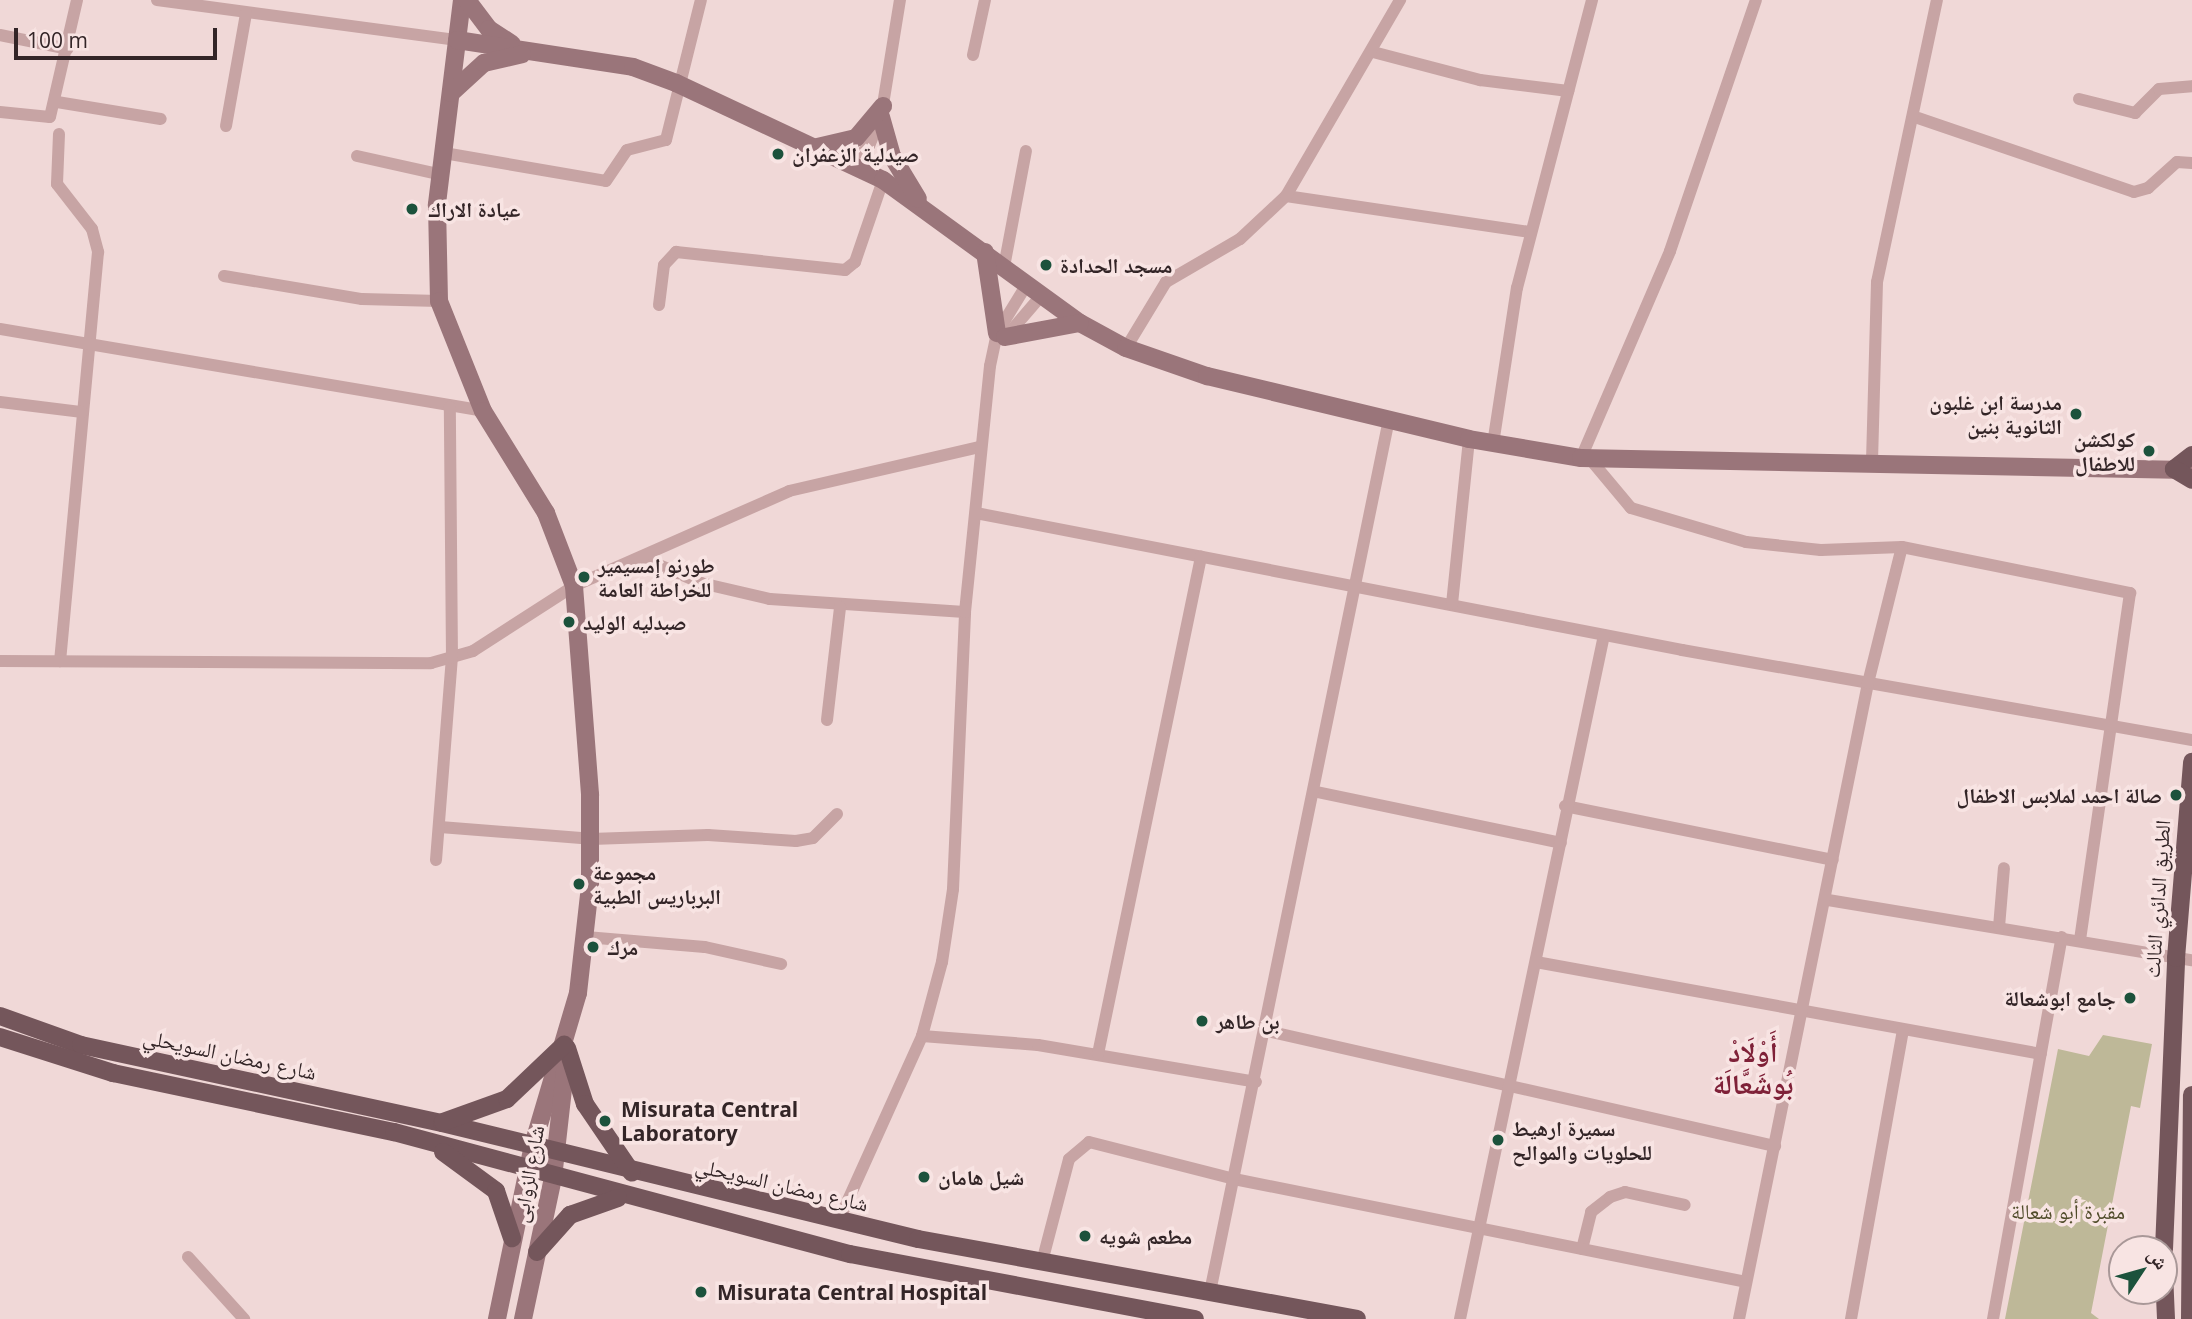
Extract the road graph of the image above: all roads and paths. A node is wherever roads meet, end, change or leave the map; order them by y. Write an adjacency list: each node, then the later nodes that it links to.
1 (78, 0): 14 (street)
2 (157, 0): 11 (street)
3 (465, 0): 13 (street); 15 (street)
4 (701, 0): 18 (street)
5 (900, 0): 24 (street)
6 (985, 0): 17 (street)
7 (1400, 0): 16 (street)
8 (1756, 0): 62 (street)
9 (1937, 0): 63 (street)
10 (1589, 1): 20 (street)
11 (246, 14): 13 (street); 28 (street)
12 (0, 35): 14 (street)
13 (457, 40): 15 (street); 21 (street)
14 (68, 48): 23 (street)
15 (532, 51): 18 (street); 21 (street)
16 (1373, 52): 20 (street); 38 (street)
17 (973, 55)
18 (676, 83): 30 (street); 32 (street)
19 (2192, 86): 22 (street)
20 (1568, 91): 40 (street)
21 (451, 93): 32 (street)
22 (2080, 99)
23 (57, 102): 25 (street); 27 (street)
24 (882, 111): 30 (street); 35 (street); 39 (street)
25 (0, 112)
26 (1918, 118): 34 (street)
27 (161, 120)
28 (226, 126)
29 (59, 134): 51 (street)
30 (810, 149): 35 (street)
31 (1026, 151): 42 (street)
32 (444, 153): 36 (street)
33 (357, 156): 36 (street)
34 (2192, 163)
35 (851, 165): 37 (street)
36 (442, 175): 46 (street)
37 (883, 180): 39 (street); 47 (street)
38 (1286, 196): 40 (street); 52 (street)
39 (925, 207): 41 (street)
40 (1530, 232): 59 (street)
41 (985, 252): 42 (street); 50 (street)
42 (1004, 267): 44 (street)
43 (224, 276): 46 (street)
44 (1027, 284): 45 (street); 50 (street)
45 (1041, 296): 48 (street); 50 (street)
46 (439, 301): 55 (street)
47 (659, 305)
48 (1080, 323): 50 (street); 52 (street)
49 (0, 329): 51 (street)
50 (1001, 335): 60 (street)
51 (87, 345): 54 (street); 56 (street)
52 (1126, 348): 57 (street)
53 (0, 402): 56 (street)
54 (450, 407): 55 (street); 77 (street)
55 (483, 411): 72 (street)
56 (82, 412): 79 (street)
57 (1389, 419): 58 (street); 71 (street)
58 (1469, 439): 59 (street); 73 (street)
59 (1493, 444): 62 (street)
60 (980, 447): 67 (street); 70 (street)
61 (2192, 455): 64 (main road)
62 (1586, 459): 63 (street); 68 (street)
63 (1872, 461): 64 (street)
64 (2174, 469): 65 (street); 66 (main road)
65 (2192, 470)
66 (2192, 480)
67 (976, 513): 69 (street); 75 (street)
68 (1902, 547): 80 (street); 82 (street)
69 (1201, 557): 71 (street); 109 (street)
70 (645, 559): 72 (street); 74 (street)
71 (1356, 585): 73 (street); 85 (street)
72 (575, 586): 77 (street); 89 (street)
73 (1452, 604): 76 (street)
74 (840, 607): 75 (street); 81 (street)
75 (965, 612): 106 (street)
76 (1604, 635): 80 (street); 86 (street)
77 (452, 658): 79 (street); 88 (street)
78 (0, 661): 79 (street)
79 (60, 661)
80 (1868, 683): 82 (street); 92 (street)
81 (827, 720)
82 (2111, 728): 83 (street); 98 (street)
83 (2192, 740)
84 (2192, 762): 99 (main road, الطريق الدائري الثالث)
85 (1317, 792): 90 (street); 105 (street)
86 (1565, 806): 90 (street); 92 (street)
87 (837, 814): 89 (street)
88 (440, 827): 89 (street); 91 (street)
89 (591, 839): 96 (street)
90 (1560, 843): 100 (street)
91 (436, 860)
92 (1833, 860): 94 (street)
93 (2004, 868): 95 (street)
94 (1828, 900): 95 (street); 102 (street)
95 (1999, 927): 97 (street)
96 (586, 937): 101 (street); 108 (street)
97 (2062, 937): 98 (street); 110 (street)
98 (2080, 939): 99 (street)
99 (2184, 959): 127 (main road, الطريق الدائري الثالث)
100 (1536, 962): 102 (street); 112 (street)
101 (781, 964)
102 (1802, 1010): 104 (street); 117 (street)
103 (0, 1017): 114 (main road, شارع رمضان السويحلي)
104 (1903, 1030): 110 (street); 142 (street)
105 (1267, 1031): 111 (street); 112 (street)
106 (922, 1036): 109 (street); 125 (street)
107 (0, 1037): 115 (main road, شارع رمضان السويحلي)
108 (566, 1043): 114 (main road); 116 (street, شارع الزوابى); 118 (street, شارع الزوابى); 120 (main road)
109 (1098, 1054): 111 (street)
110 (2041, 1054): 143 (street)
111 (1256, 1082): 122 (street)
112 (1510, 1089): 117 (street); 126 (street)
113 (2192, 1096): 144 (main road)
114 (443, 1123): 116 (main road, شارع رمضان السويحلي)
115 (432, 1144): 119 (main road, شارع رمضان السويحلي); 128 (main road)
116 (533, 1145): 118 (main road, شارع رمضان السويحلي); 119 (street, شارع الزوابى)
117 (1775, 1146): 133 (street)
118 (557, 1153): 120 (main road, شارع رمضان السويحلي); 121 (street, شارع الزوابى)
119 (528, 1170): 121 (main road, شارع رمضان السويحلي); 128 (street, شارع الزوابى)
120 (632, 1173): 125 (main road, شارع رمضان السويحلي)
121 (553, 1178): 123 (main road, شارع رمضان السويحلي); 130 (street, شارع الزوابى)
122 (1234, 1179): 126 (street); 132 (street); 134 (street)
123 (621, 1198): 130 (main road); 138 (main road, شارع رمضان السويحلي)
124 (1685, 1205): 129 (street)
125 (839, 1220): 132 (main road, شارع رمضان السويحلي)
126 (1476, 1228): 129 (street); 140 (street)
127 (2165, 1235)
128 (512, 1238): 136 (street, شارع الزوابى)
129 (1583, 1249): 133 (street)
130 (537, 1252): 137 (street, شارع الزوابى)
131 (188, 1257): 135 (street)
132 (1042, 1262): 134 (main road, شارع رمضان السويحلي)
133 (1746, 1282): 141 (street)
134 (1210, 1292): 139 (main road, شارع رمضان السويحلي)
135 (244, 1319)
136 (497, 1319)
137 (523, 1319)
138 (1195, 1319)
139 (1357, 1319)
140 (1460, 1319)
141 (1739, 1319)
142 (1851, 1319)
143 (1993, 1319)
144 (2190, 1319)

